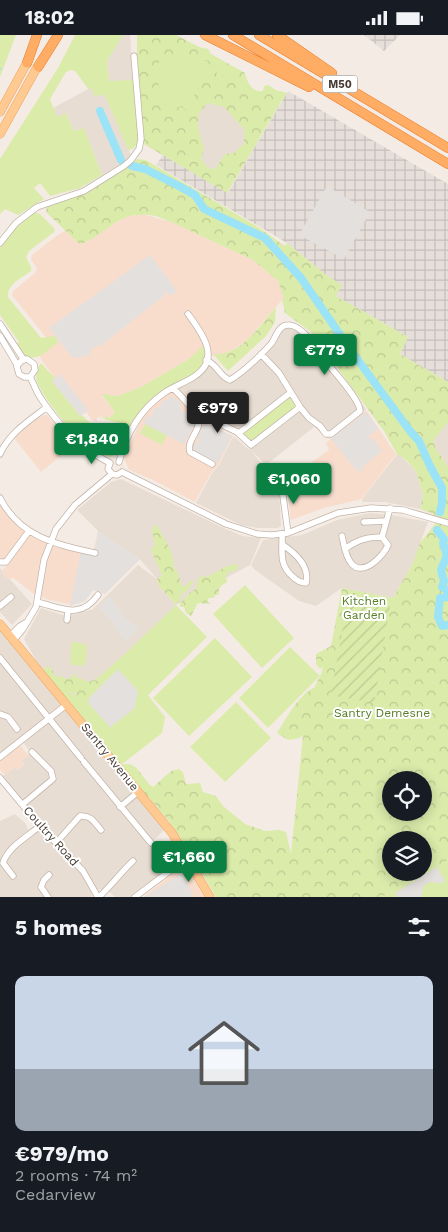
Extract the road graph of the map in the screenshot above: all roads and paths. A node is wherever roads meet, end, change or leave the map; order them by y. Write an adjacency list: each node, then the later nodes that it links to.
1 (37, 35): 10 (highway)
2 (42, 35): 10 (main road)
3 (53, 35): 11 (main road)
4 (58, 35): 11 (highway)
5 (205, 35): 13 (highway)
6 (233, 35): 13 (highway, M50)
7 (259, 35): 14 (highway, M50)
8 (276, 35): 14 (highway)
9 (134, 56): 18 (street)
10 (27, 63): 12 (main road)
11 (38, 67): 15 (main road)
12 (0, 112)
13 (369, 117): 17 (highway, M50)
14 (422, 132): 16 (highway, M50)
15 (0, 134)
16 (448, 148)
17 (448, 164)
18 (0, 243)
19 (188, 314): 24 (street)
20 (0, 324): 23 (street)
21 (0, 336): 25 (street)
22 (261, 354): 24 (street); 28 (street); 30 (street)
23 (24, 359): 25 (street); 26 (street)
24 (206, 360): 27 (street)
25 (17, 366): 26 (street)
26 (30, 377): 29 (street)
27 (173, 387): 31 (street); 34 (street)
28 (290, 393): 30 (street); 32 (street)
29 (47, 407): 33 (street); 35 (street)
30 (300, 407): 32 (street)
31 (198, 418): 32 (street); 36 (street)
32 (239, 433)
33 (0, 454)
34 (120, 462): 35 (street); 37 (street)
35 (110, 463): 38 (street)
36 (212, 464)
37 (122, 472): 38 (street); 46 (street)
38 (112, 474): 49 (street)
39 (281, 481): 46 (street)
40 (0, 498): 45 (street)
41 (390, 508): 42 (street); 44 (street); 46 (street)
42 (386, 521): 43 (street); 48 (street)
43 (364, 522)
44 (446, 523)
45 (29, 531): 49 (street); 53 (street)
46 (285, 533): 50 (street)
47 (342, 536): 51 (street)
48 (382, 537): 51 (street); 51 (street)
49 (50, 541): 52 (street); 56 (street)
50 (284, 545): 50 (street)
51 (345, 549)
52 (95, 553)
53 (0, 562)
54 (98, 595): 58 (street)
55 (11, 597): 57 (street)
56 (38, 602): 58 (street); 61 (street)
57 (0, 606)
58 (68, 611): 59 (street)
59 (67, 620)
60 (0, 625): 61 (main road, Santry Avenue)
61 (12, 639): 63 (main road, Santry Avenue)
62 (0, 658): 65 (street)
63 (66, 705): 65 (street); 70 (main road, Santry Avenue)
64 (0, 714): 66 (street)
65 (49, 719): 68 (street); 72 (street)
66 (16, 729)
67 (32, 752): 71 (street)
68 (0, 757)
69 (0, 778): 71 (street, Coultry Road)
70 (138, 792): 72 (street); 77 (main road, Santry Avenue)
71 (23, 804): 73 (street, Coultry Road)
72 (120, 807): 76 (street)
73 (40, 826): 75 (street, Coultry Road); 80 (street)
74 (101, 830): 75 (street)
75 (56, 843): 82 (street, Coultry Road)
76 (151, 843)
77 (185, 859): 83 (street); 84 (main road, Santry Avenue)
78 (133, 861): 82 (street)
79 (49, 875): 81 (street)
80 (13, 876)
81 (48, 897)
82 (98, 897)
83 (135, 897)
84 (210, 897)

